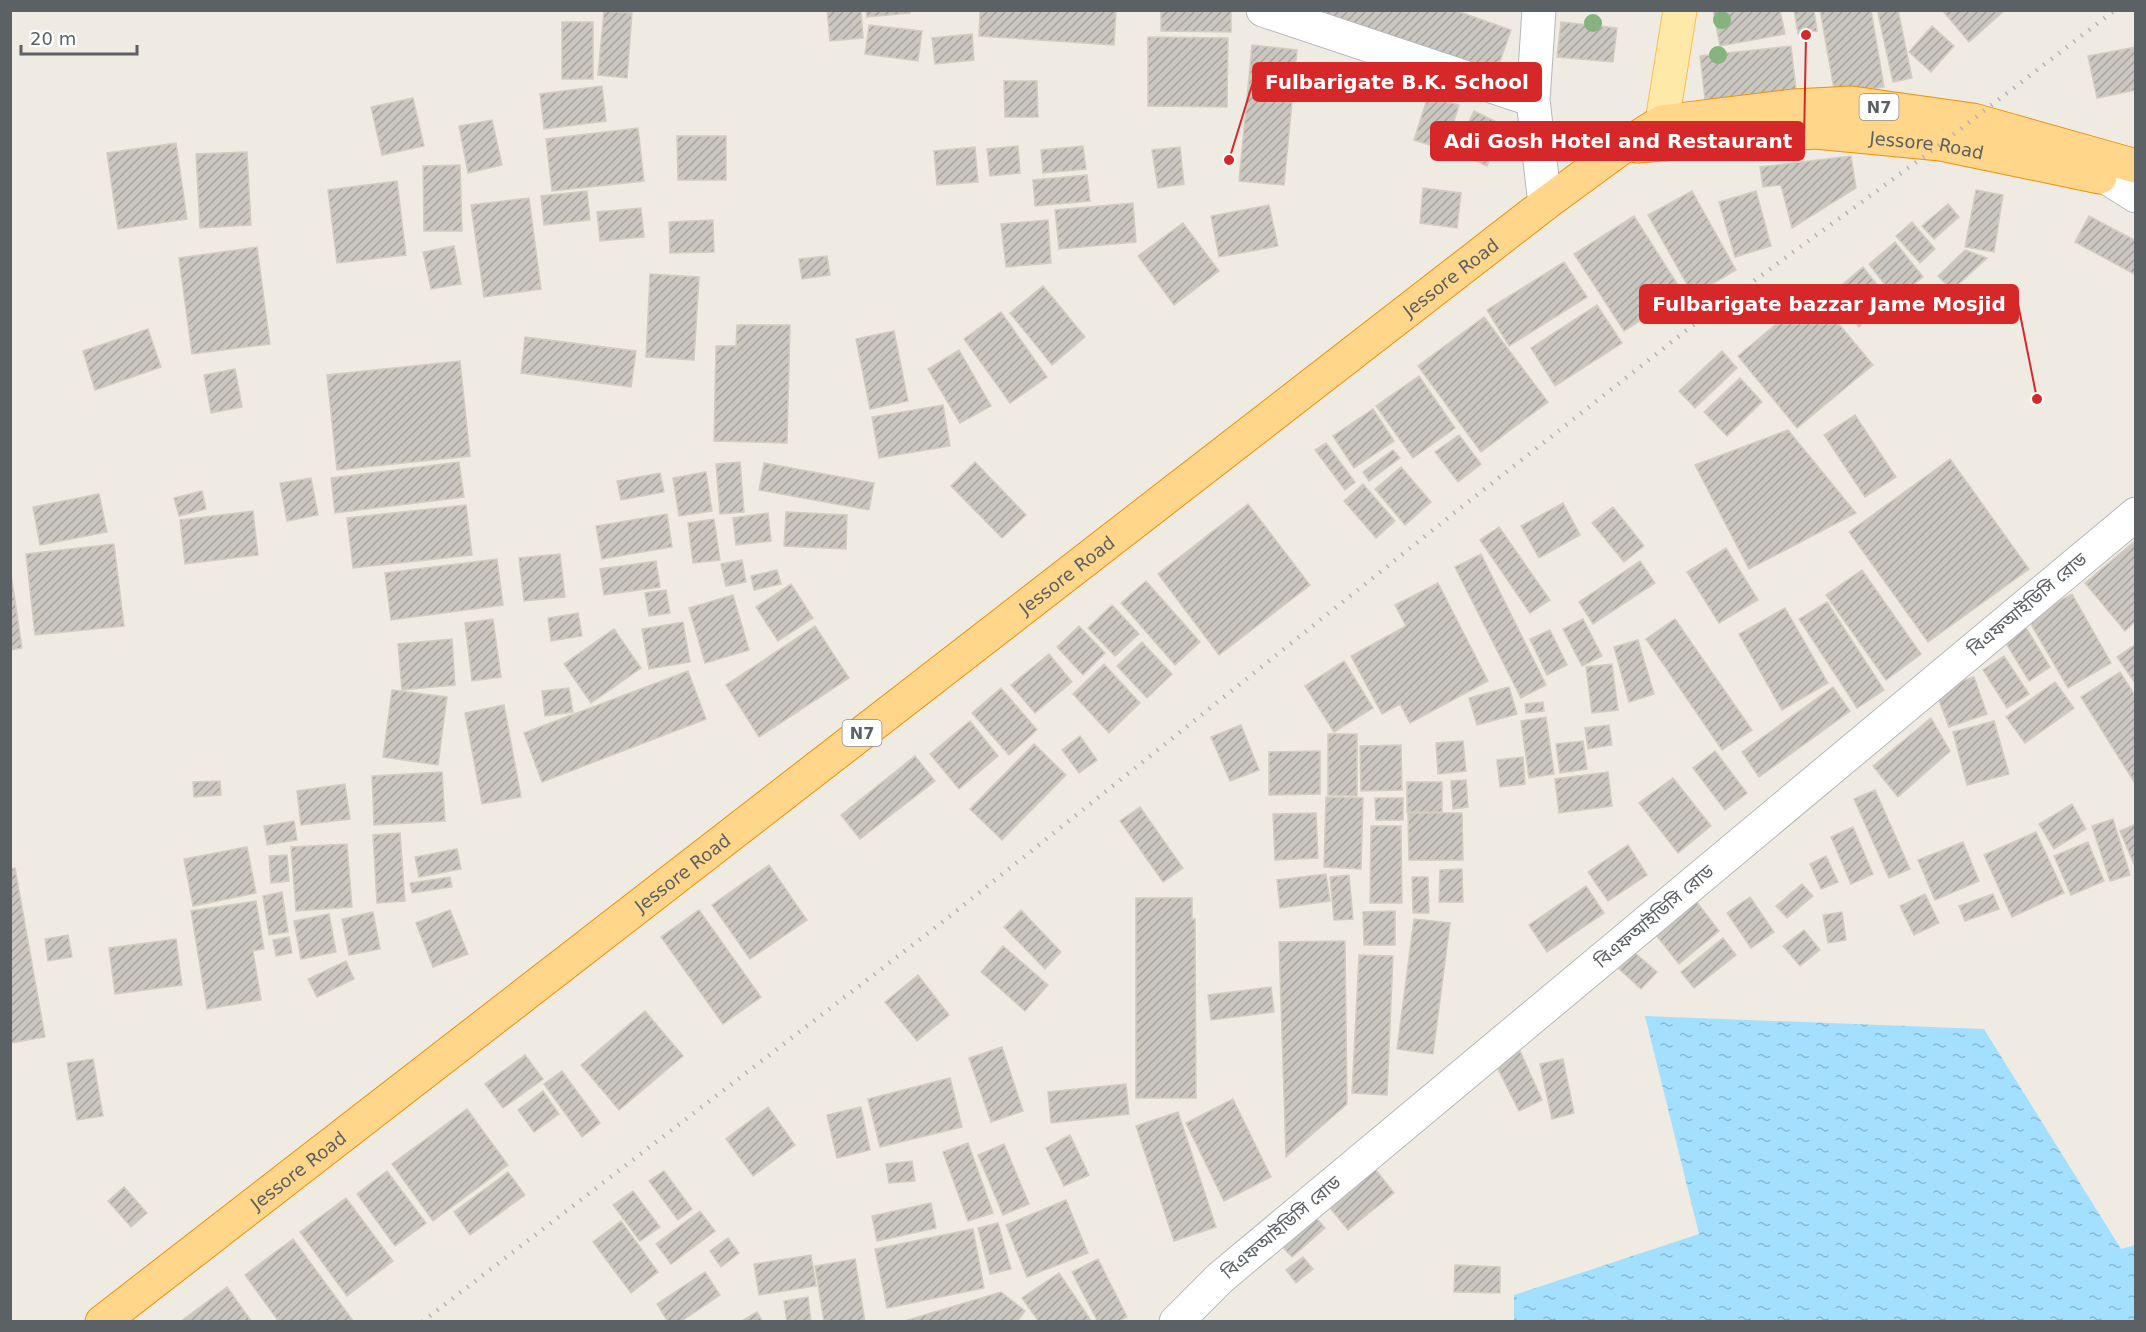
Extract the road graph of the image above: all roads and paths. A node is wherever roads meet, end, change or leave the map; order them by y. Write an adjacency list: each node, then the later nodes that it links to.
1 (1263, 10): 4 (street)
2 (1539, 10): 4 (street)
3 (1680, 10): 5 (main road)
4 (1533, 100): 7 (street)
5 (1664, 133): 6 (highway, Jessore Road / N7); 6 (highway, N7); 7 (highway, Jessore Road / N7)
6 (2129, 180)
7 (1545, 204): 9 (highway, Jessore Road / N7)
8 (2136, 514): 10 (street, বিএফআইডিসি রোড)
9 (102, 1322)
10 (1176, 1322)

